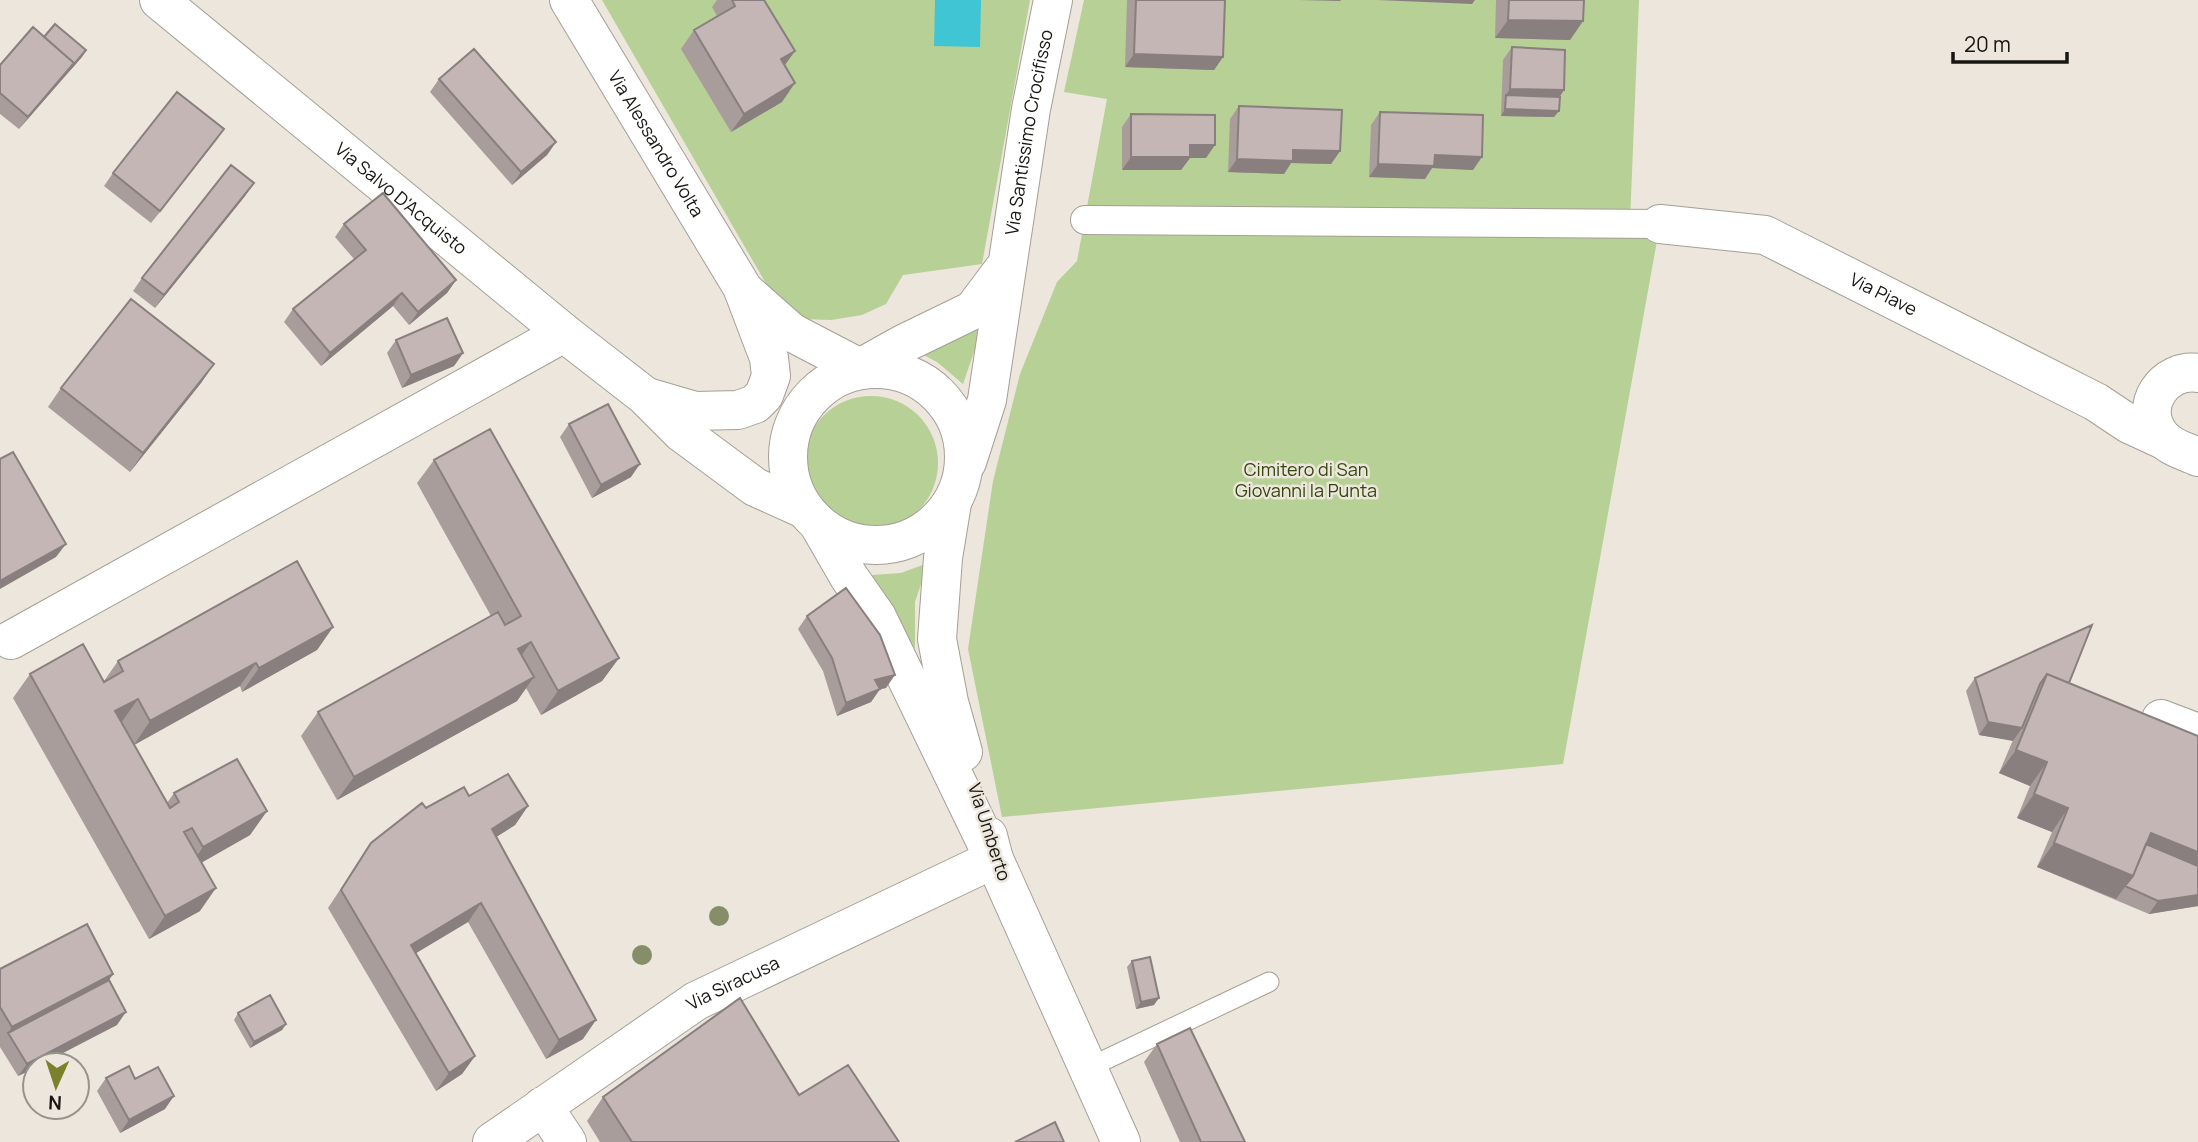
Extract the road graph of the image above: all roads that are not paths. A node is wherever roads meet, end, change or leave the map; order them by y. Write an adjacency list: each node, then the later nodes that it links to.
1 (159, 0): 8 (street, Via Salvo D'Acquisto)
2 (569, 0): 7 (street, Via Alessandro Volta)
3 (1053, 0): 6 (street, Via Santissimo Crocifisso)
4 (1085, 220): 5 (street)
5 (1660, 224): 13 (street, Via Piave)
6 (1007, 266): 9 (street); 15 (street, Via Santissimo Crocifisso)
7 (741, 287): 9 (street); 11 (street)
8 (564, 333): 12 (street, Via Salvo D'Acquisto); 17 (street)
9 (860, 369): 11 (street); 15 (street)
10 (2184, 371): 13 (street); 14 (street)
11 (787, 394): 12 (street); 16 (street)
12 (645, 396): 16 (street)
13 (2096, 402): 14 (street, Via Piave)
14 (2185, 449)
15 (957, 489): 16 (street); 20 (street, Via Umberto)
16 (812, 517): 20 (street)
17 (11, 640)
18 (2161, 719): 19 (street)
19 (2198, 733)
20 (994, 859): 22 (street, Via Umberto); 23 (street, Via Siracusa)
21 (1269, 982): 22 (lane)
22 (1088, 1068): 26 (street, Via Umberto)
23 (543, 1107): 24 (street, Via Siracusa); 25 (street)
24 (492, 1142)
25 (567, 1142)
26 (1121, 1142)

